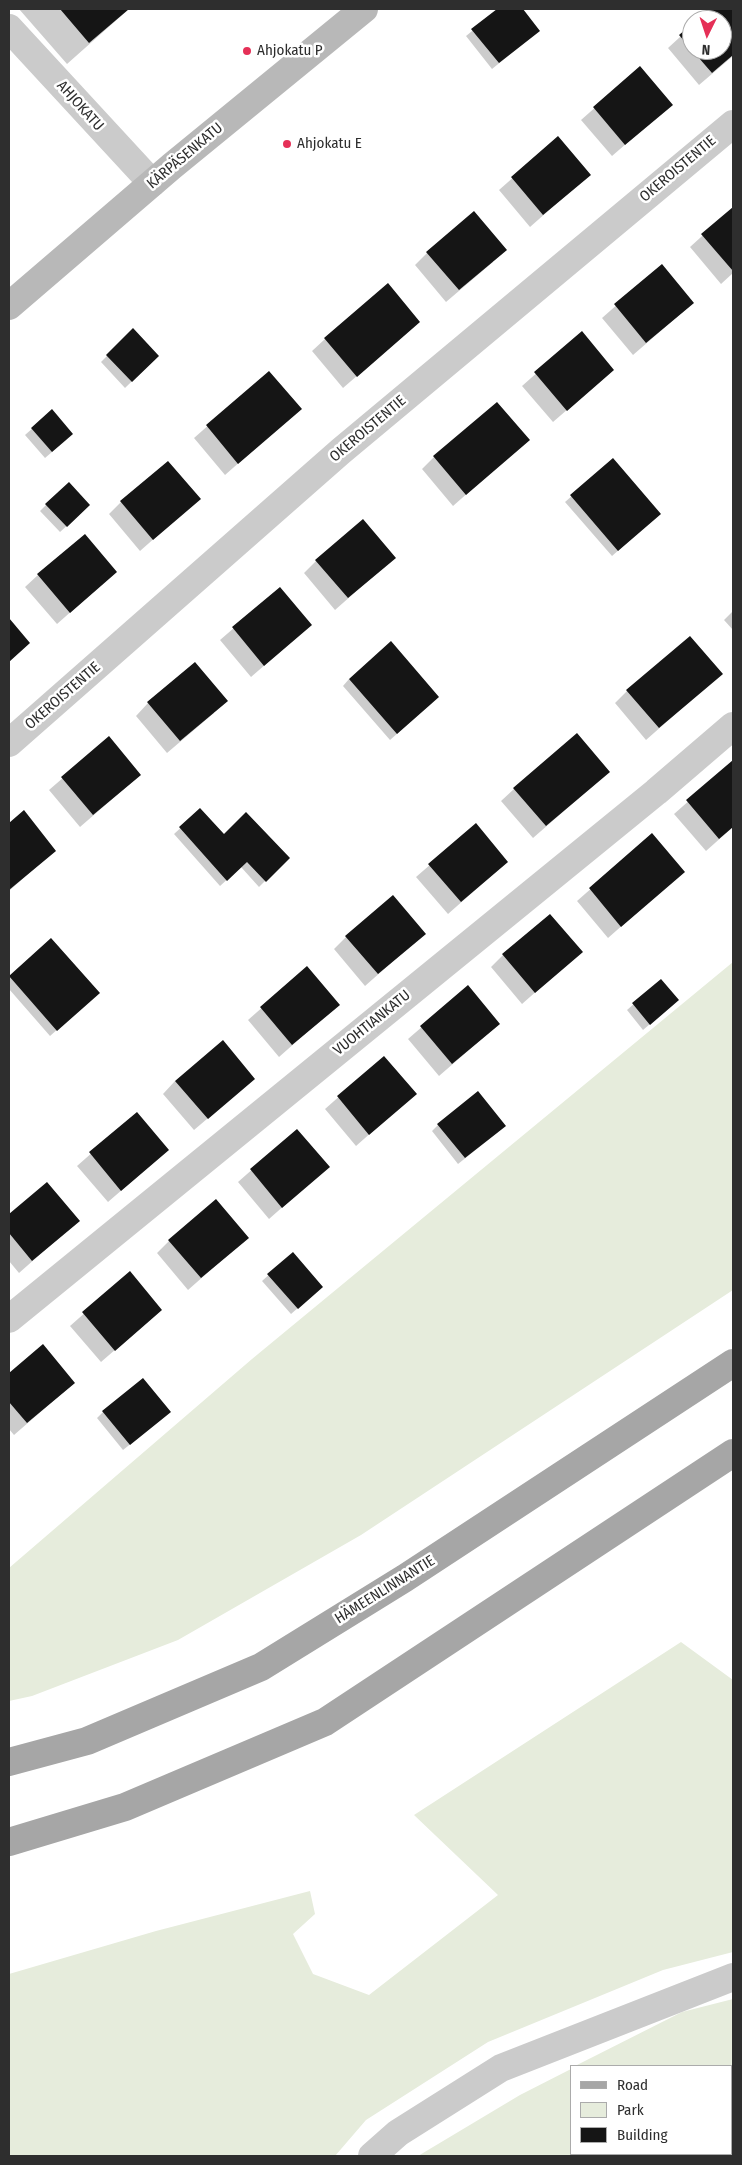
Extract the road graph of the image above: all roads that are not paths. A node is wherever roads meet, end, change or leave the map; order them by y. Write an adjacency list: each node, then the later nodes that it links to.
1 (364, 9): 4 (street, KÄRPÄSENKATU)
2 (9, 28): 4 (street, AHJOKATU)
3 (733, 124): 7 (street, OKEROISTENTIE)
4 (152, 184): 5 (street, KÄRPÄSENKATU)
5 (9, 306)
6 (733, 726): 8 (street, VUOHTIANKATU)
7 (9, 743)
8 (9, 1319)
9 (733, 1363): 11 (main road, HÄMEENLINNANTIE)
10 (733, 1453): 12 (main road)
11 (9, 1762)
12 (9, 1842)
13 (733, 1976): 14 (street)
14 (372, 2156)

